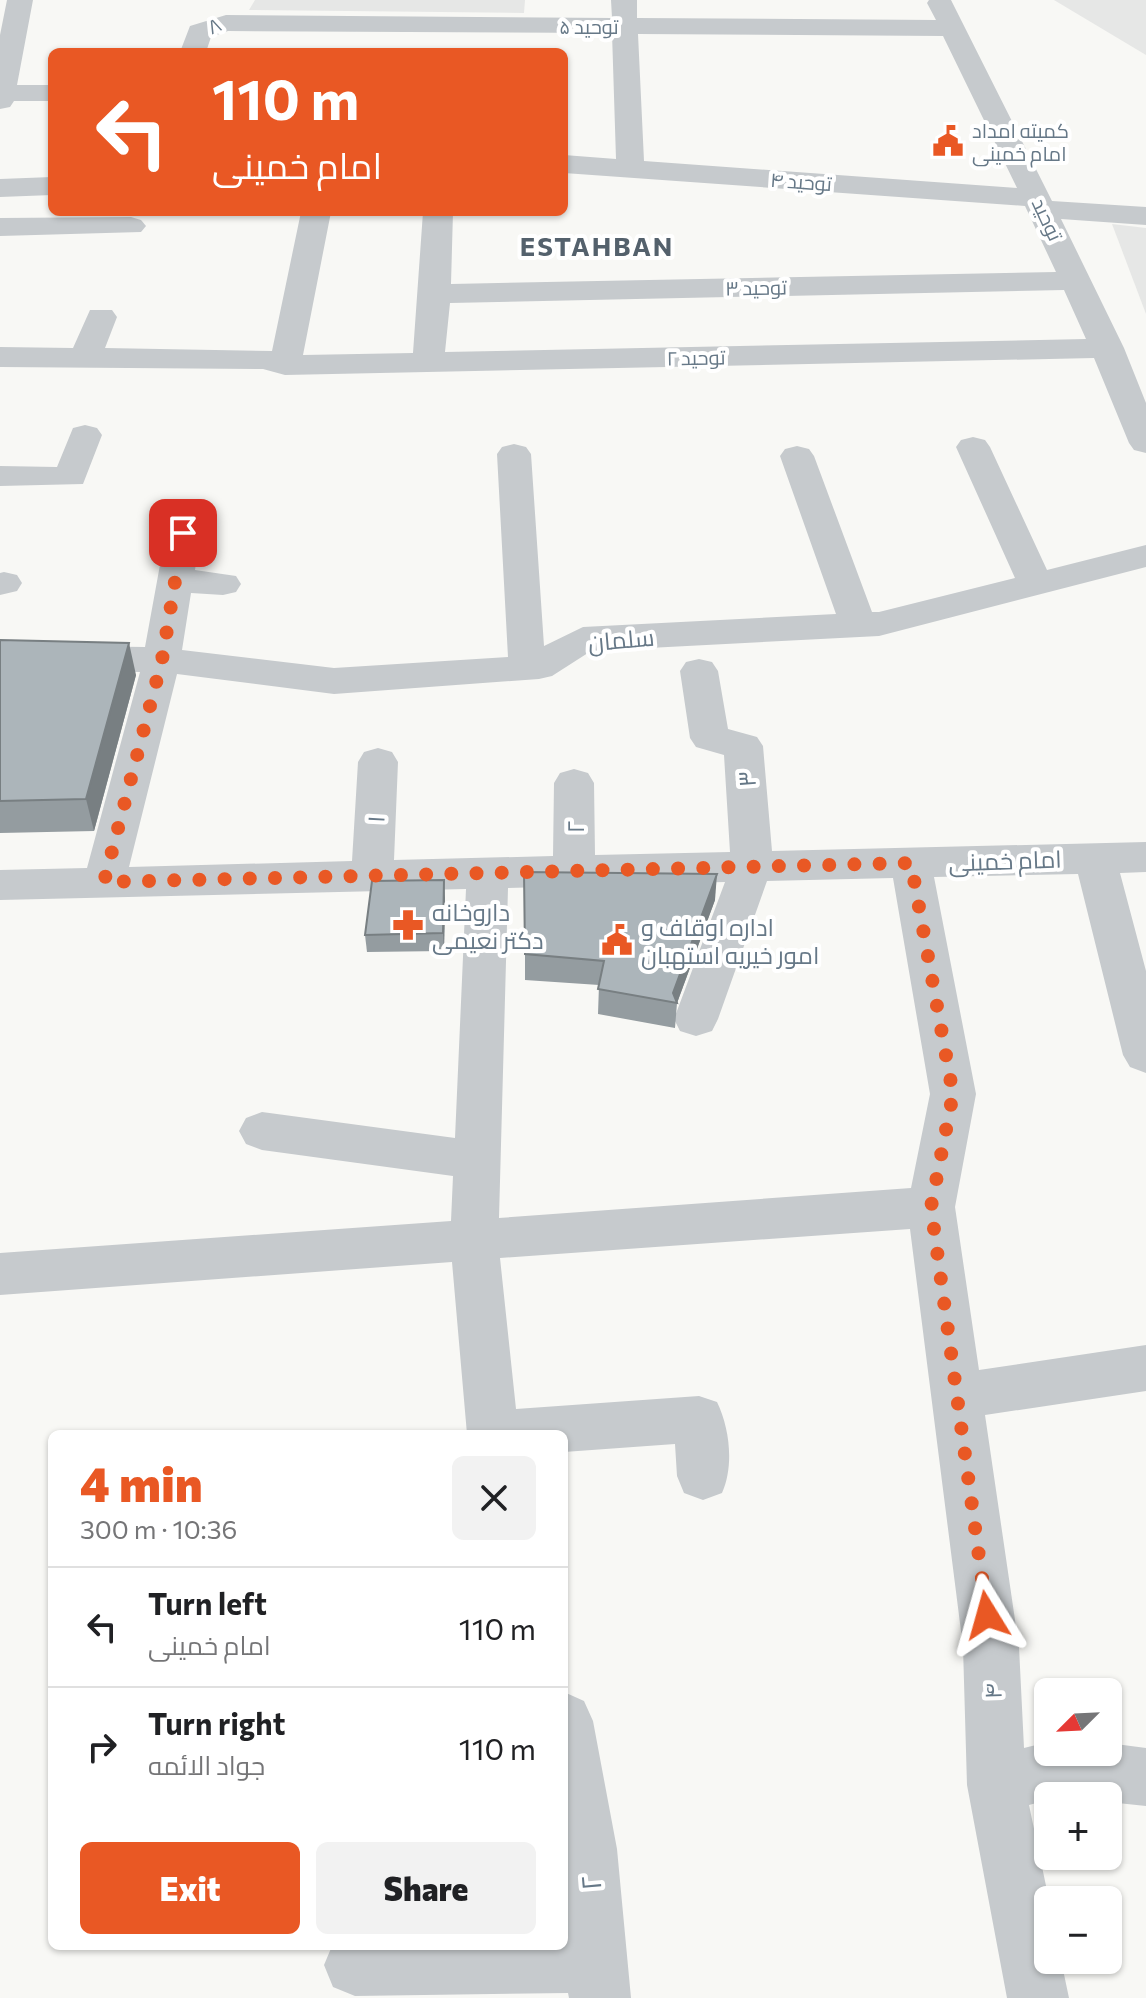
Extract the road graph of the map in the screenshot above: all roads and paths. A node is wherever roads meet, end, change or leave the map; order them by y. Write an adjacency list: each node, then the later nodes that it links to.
1 (727, 0): 8 (street)
2 (939, 0): 9 (street, توحید)
3 (232, 12): 7 (street, توحید ۵); 10 (street, ۸)
4 (624, 13): 6 (street, توحید ۵); 8 (street, توحید ۵); 16 (street)
5 (11, 16): 14 (street)
6 (444, 25): 7 (street, توحید ۵); 12 (street)
7 (376, 26): 11 (street)
8 (729, 27): 9 (street, توحید ۵)
9 (953, 28): 19 (street, توحید)
10 (194, 48)
11 (369, 48)
12 (443, 48)
13 (48, 93): 14 (street)
14 (1, 97)
15 (568, 164): 16 (street, توحید ۴)
16 (630, 168): 19 (street, توحید ۴)
17 (48, 186): 18 (street)
18 (0, 188)
19 (1040, 203): 22 (street, توحید ۴); 25 (street, توحید)
20 (315, 216): 32 (street)
21 (438, 216): 26 (street)
22 (1146, 216)
23 (131, 226): 24 (street)
24 (0, 227)
25 (1077, 281): 26 (street, توحید ۳); 28 (street, توحید)
26 (435, 294): 31 (street)
27 (101, 317): 30 (street)
28 (1108, 348): 31 (street, توحید ۲); 34 (street, توحید)
29 (0, 357): 30 (street)
30 (85, 358): 32 (street, توحید ۲)
31 (428, 362): 32 (street, توحید ۲)
32 (285, 365)
33 (85, 435): 38 (street)
34 (1146, 443)
35 (973, 447): 43 (street)
36 (514, 454): 47 (street)
37 (797, 456): 44 (street)
38 (0, 476)
39 (187, 510): 41 (street)
40 (1146, 556): 43 (street, سلمان)
41 (175, 580): 42 (street); 46 (street)
42 (223, 584)
43 (1036, 584): 44 (street, سلمان)
44 (858, 625): 47 (street, سلمان)
45 (0, 657): 46 (street, سلمان)
46 (162, 660): 47 (street, سلمان); 58 (street)
47 (527, 668)
48 (699, 671): 54 (street, ۳)
49 (378, 762): 57 (street, ۱)
50 (574, 783): 55 (street, ۲)
51 (1146, 857): 52 (street, امام خمینی)
52 (1095, 858): 53 (street, امام خمینی); 61 (street)
53 (911, 863): 54 (street, امام خمینی); 64 (street, ۴)
54 (752, 866): 55 (street, امام خمینی); 60 (street)
55 (574, 871): 56 (street, امام خمینی)
56 (488, 873): 57 (street, امام خمینی); 63 (street)
57 (372, 876): 58 (street, امام خمینی)
58 (104, 882): 59 (street, امام خمینی)
59 (0, 885)
60 (696, 1019)
61 (1146, 1055)
62 (262, 1131): 63 (street)
63 (478, 1160): 65 (street)
64 (931, 1207): 65 (street); 68 (street, ۴)
65 (474, 1238): 66 (street); 69 (street)
66 (0, 1274)
67 (1146, 1368): 68 (street)
68 (957, 1396): 74 (street, ۴)
69 (494, 1430)
70 (549, 1430): 71 (street)
71 (703, 1476)
72 (568, 1751): 76 (street, ۲)
73 (1146, 1777): 74 (street)
74 (996, 1785): 77 (street, ۴)
75 (355, 1965): 76 (street)
76 (599, 1980)
77 (1038, 1998)

